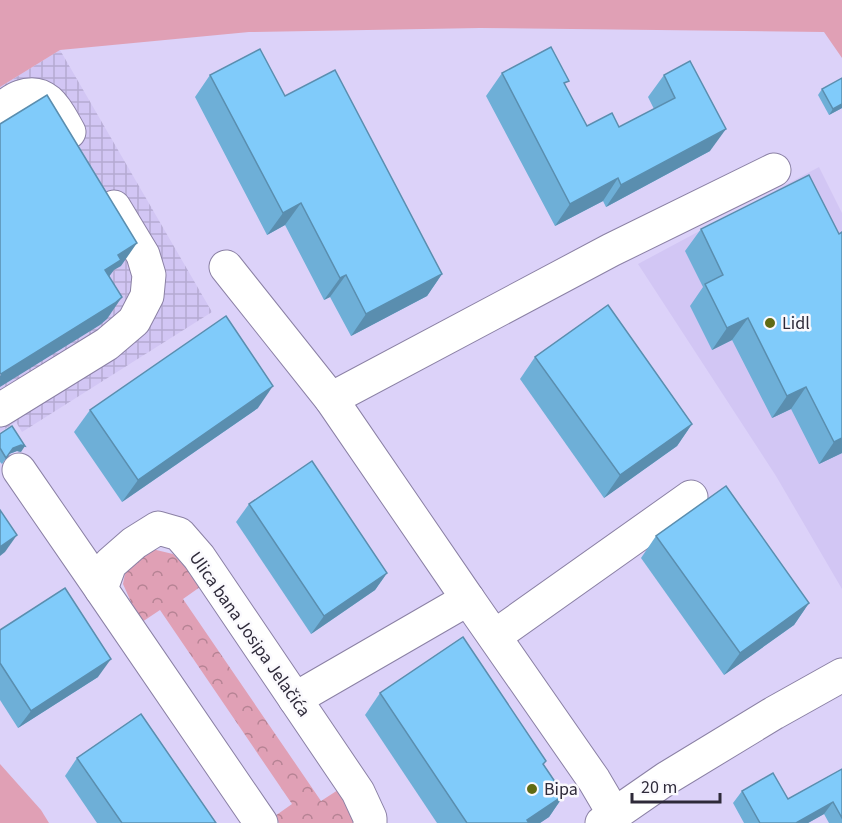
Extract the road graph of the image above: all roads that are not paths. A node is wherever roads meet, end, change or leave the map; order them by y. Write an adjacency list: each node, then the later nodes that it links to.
1 (0, 110): 2 (street)
2 (81, 153)
3 (774, 170): 6 (street)
4 (100, 183): 7 (street)
5 (226, 267): 6 (street)
6 (331, 399): 11 (street)
7 (0, 410)
8 (19, 470): 10 (street)
9 (691, 497): 12 (street)
10 (101, 589): 14 (street, Ulica bana Josipa Jelačića); 16 (street)
11 (468, 599): 12 (street); 14 (street)
12 (495, 636): 15 (street)
13 (842, 675): 15 (street)
14 (295, 699): 17 (street, Ulica bana Josipa Jelačića)
15 (608, 818)
16 (261, 823)
17 (370, 823)

